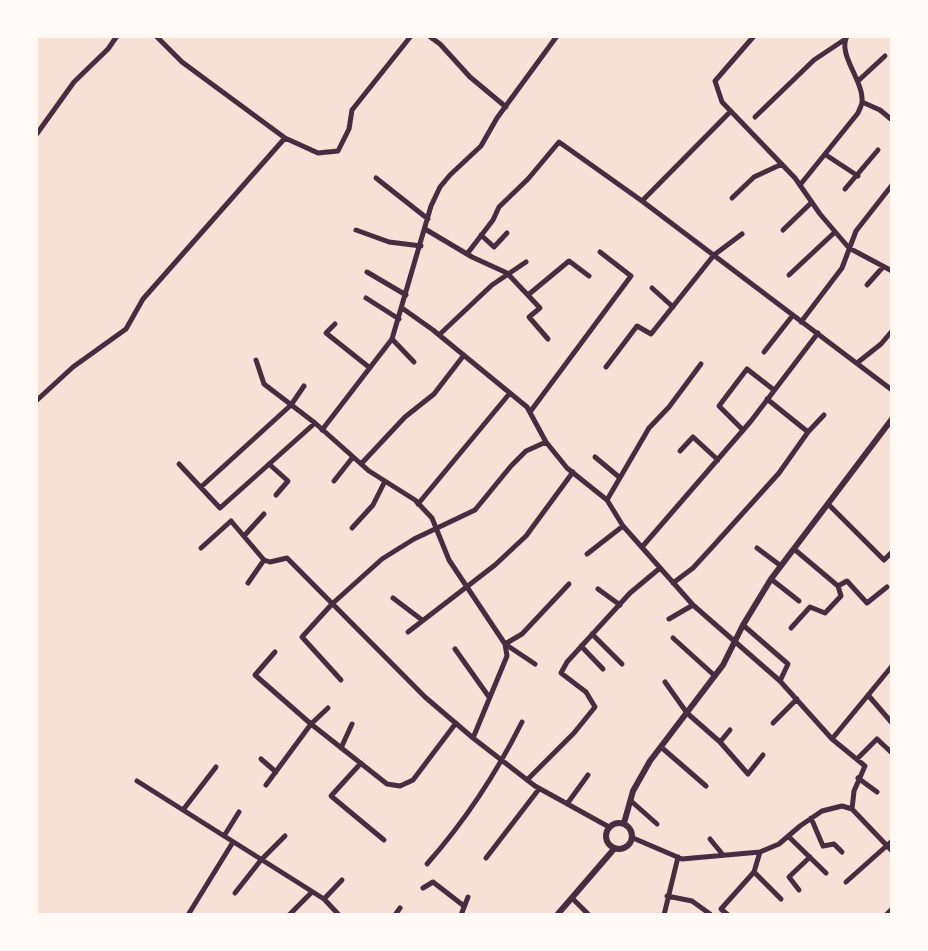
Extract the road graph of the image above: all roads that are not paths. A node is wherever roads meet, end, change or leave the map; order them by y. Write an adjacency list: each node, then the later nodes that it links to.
1 (117, 36): 15 (street)
2 (156, 36): 16 (street)
3 (411, 36): 16 (street)
4 (429, 36): 11 (street)
5 (558, 36): 11 (street)
6 (754, 36): 12 (street)
7 (846, 38): 9 (street); 13 (street)
8 (885, 56): 9 (street)
9 (858, 81): 10 (street)
10 (862, 102): 14 (street); 18 (street)
11 (506, 107): 28 (street)
12 (731, 111): 19 (street); 26 (street)
13 (755, 117)
14 (892, 120)
15 (36, 135)
16 (285, 138): 77 (street)
17 (878, 150): 20 (street)
18 (826, 155): 20 (street); 23 (street)
19 (782, 164): 23 (street); 25 (street)
20 (858, 176): 24 (street)
21 (376, 178): 28 (street)
22 (892, 185): 37 (street)
23 (800, 186): 27 (street)
24 (845, 189)
25 (732, 198)
26 (642, 201): 35 (street); 40 (street)
27 (812, 202): 31 (street); 32 (street)
28 (428, 219): 29 (street)
29 (425, 229): 36 (street); 39 (street)
30 (356, 230): 36 (street)
31 (783, 230)
32 (835, 232): 37 (street); 46 (street)
33 (507, 233): 35 (street)
34 (742, 234): 40 (street)
35 (481, 235): 39 (street)
36 (421, 246): 51 (street)
37 (849, 248): 42 (street); 57 (street)
38 (600, 252): 79 (street)
39 (467, 254): 45 (street)
40 (714, 255): 53 (street); 55 (street)
41 (526, 262): 45 (street)
42 (883, 266): 43 (street); 48 (street)
43 (892, 271)
44 (367, 272): 51 (street)
45 (507, 273): 50 (street); 61 (street)
46 (789, 275)
47 (589, 276): 50 (street)
48 (867, 285)
49 (652, 288): 53 (street)
50 (528, 294): 63 (street)
51 (406, 295): 54 (street)
52 (366, 298): 56 (street)
53 (673, 307): 70 (street)
54 (402, 308): 56 (street); 61 (street)
55 (793, 316): 57 (street); 64 (street)
56 (399, 319): 62 (street)
57 (802, 322): 60 (street)
58 (335, 324): 71 (street)
59 (892, 331): 68 (street)
60 (818, 333): 68 (street); 73 (street)
61 (439, 335): 65 (street)
62 (392, 339): 67 (street); 71 (street)
63 (548, 339)
64 (764, 352)
65 (464, 355): 75 (street); 93 (street)
66 (256, 360): 78 (street)
67 (414, 362)
68 (857, 363): 74 (street)
69 (701, 364): 95 (street)
70 (606, 367)
71 (370, 368): 83 (street)
72 (304, 386): 78 (street)
73 (774, 390): 76 (street); 84 (street)
74 (892, 390)
75 (510, 393): 79 (street); 101 (street)
76 (767, 399): 84 (street); 85 (street)
77 (36, 401)
78 (291, 405): 82 (street); 98 (street)
79 (530, 412): 86 (street)
80 (824, 415): 85 (street)
81 (892, 418): 102 (street)
82 (315, 423): 83 (street); 92 (street)
83 (322, 430): 88 (street)
84 (743, 430): 90 (street)
85 (808, 432): 119 (street)
86 (546, 442): 94 (street); 106 (street)
87 (680, 451): 90 (street)
88 (352, 457): 93 (street); 96 (street)
89 (595, 457): 95 (street)
90 (718, 460): 108 (street)
91 (179, 464): 98 (street)
92 (269, 464): 98 (street); 99 (street)
93 (361, 464): 97 (street)
94 (573, 472): 100 (street); 121 (street)
95 (619, 477): 100 (street)
96 (334, 480)
97 (385, 481): 101 (street); 105 (street)
98 (201, 487)
99 (276, 495)
100 (607, 500): 104 (street)
101 (418, 504): 106 (street)
102 (828, 504): 111 (street); 112 (street)
103 (264, 514): 107 (street)
104 (623, 526): 108 (street); 113 (street)
105 (352, 528)
106 (437, 530): 121 (street); 127 (street)
107 (244, 536): 109 (street); 114 (street)
108 (642, 547): 116 (street)
109 (201, 548)
110 (757, 548): 115 (street)
111 (794, 549): 115 (street); 122 (street)
112 (892, 552)
113 (587, 554)
114 (264, 560): 118 (street); 127 (street)
115 (781, 566): 117 (street)
116 (660, 568): 119 (street); 128 (street)
117 (771, 579): 126 (street); 132 (street)
118 (248, 583)
119 (674, 583): 129 (street)
120 (569, 584): 138 (street)
121 (465, 586): 131 (street); 138 (street)
122 (838, 586): 123 (street); 133 (street)
123 (887, 586)
124 (598, 589): 128 (street)
125 (393, 598): 131 (street)
126 (799, 601)
127 (332, 604): 147 (street); 156 (street)
128 (620, 605): 135 (street)
129 (693, 605): 130 (street); 137 (street)
130 (669, 619)
131 (422, 620): 134 (street)
132 (743, 625): 137 (street); 148 (street)
133 (791, 628)
134 (408, 632)
135 (592, 634): 139 (street); 143 (street)
136 (673, 638): 146 (street)
137 (734, 642): 146 (street); 148 (street)
138 (505, 644): 142 (street); 151 (street)
139 (581, 646): 145 (street); 177 (street)
140 (455, 649): 151 (street)
141 (275, 652): 159 (street)
142 (535, 664)
143 (622, 664)
144 (892, 666): 150 (street)
145 (603, 669)
146 (715, 676): 154 (street)
147 (341, 680)
148 (780, 681): 152 (street)
149 (665, 682): 154 (street)
150 (868, 695): 158 (street); 163 (street)
151 (489, 696): 162 (street)
152 (797, 699): 157 (street); 163 (street)
153 (328, 708): 159 (street)
154 (687, 713): 164 (street); 165 (street)
155 (522, 722): 171 (street)
156 (456, 723): 162 (street); 172 (street)
157 (773, 723)
158 (892, 723)
159 (311, 724): 166 (street); 174 (street)
160 (352, 724): 166 (street)
161 (730, 730): 164 (street)
162 (474, 738): 171 (street)
163 (832, 739): 170 (street)
164 (720, 742): 168 (street)
165 (661, 747): 180 (street); 183 (street)
166 (340, 748): 172 (street)
167 (892, 753): 170 (street)
168 (763, 755)
169 (261, 759): 174 (street)
170 (857, 759): 176 (street)
171 (502, 760): 177 (street); 210 (street)
172 (361, 764): 197 (street)
173 (216, 767): 186 (street)
174 (276, 772): 179 (street)
175 (588, 775): 184 (street)
176 (858, 778): 182 (street); 185 (street)
177 (527, 780): 181 (street)
178 (137, 781): 186 (street)
179 (266, 785)
180 (706, 786)
181 (539, 788): 184 (street); 208 (street)
182 (877, 792)
183 (631, 801): 189 (street); 190 (street)
184 (568, 804): 191 (street)
185 (852, 809): 188 (street); 200 (street)
186 (183, 810): 192 (street)
187 (239, 812): 192 (street)
188 (811, 818): 194 (street); 204 (street)
189 (624, 823): 191 (street); 195 (street)
190 (657, 824)
191 (609, 827): 201 (street)
192 (224, 836): 199 (street)
193 (285, 836): 209 (street)
194 (788, 836): 203 (street); 207 (street)
195 (633, 838): 201 (street); 206 (street)
196 (710, 839): 205 (street)
197 (384, 840)
198 (892, 841): 200 (street)
199 (233, 842): 209 (street); 228 (street)
200 (887, 846): 202 (street); 214 (street)
201 (614, 849): 221 (street)
202 (892, 851)
203 (760, 852): 205 (street); 211 (street)
204 (842, 852)
205 (723, 855): 206 (street)
206 (678, 857): 219 (street)
207 (810, 857): 212 (street); 216 (street)
208 (486, 858)
209 (262, 860): 217 (street); 218 (street)
210 (427, 864)
211 (754, 872): 223 (street); 236 (street)
212 (826, 873)
213 (342, 880): 222 (street)
214 (846, 882)
215 (424, 888): 224 (street)
216 (799, 890)
217 (312, 892): 222 (street); 229 (street)
218 (235, 893)
219 (667, 896): 227 (street); 235 (street)
220 (468, 898): 224 (street)
221 (572, 898): 233 (street); 234 (street)
222 (324, 899): 230 (street)
223 (781, 899)
224 (464, 906): 232 (street)
225 (400, 908): 231 (street)
226 (892, 909): 237 (street)
227 (710, 914)
228 (188, 915)
229 (289, 915)
230 (339, 915)
231 (395, 915)
232 (461, 915)
233 (556, 915)
234 (589, 915)
235 (664, 915)
236 (728, 915)
237 (886, 915)

